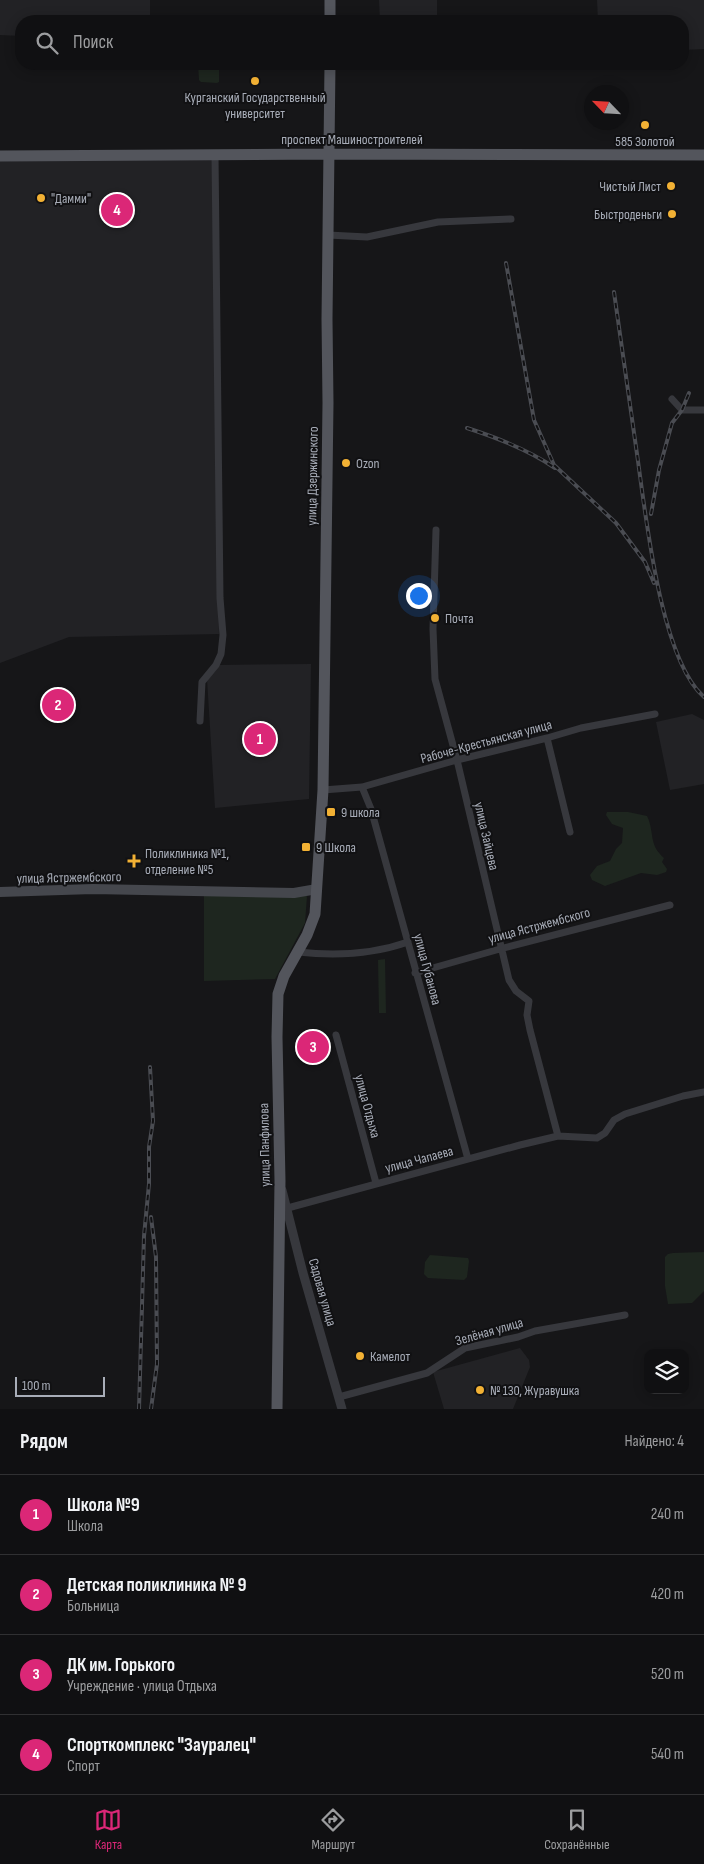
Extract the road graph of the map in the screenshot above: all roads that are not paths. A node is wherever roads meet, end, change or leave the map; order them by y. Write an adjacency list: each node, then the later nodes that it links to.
1 (330, 0): 2 (main road)
2 (330, 15)
3 (330, 70): 4 (main road, улица Дзержинского)
4 (329, 154): 5 (main road, проспект Машиностроителей); 6 (main road, проспект Машиностроителей); 9 (main road, улица Дзержинского)
5 (215, 155): 7 (main road, проспект Машиностроителей); 14 (street)
6 (704, 155)
7 (0, 156)
8 (511, 219): 9 (street)
9 (328, 235): 18 (main road, улица Дзержинского)
10 (672, 399): 11 (street)
11 (704, 410)
12 (436, 530): 16 (street, улица Зайцева)
13 (655, 714): 15 (street, Рабоче-Крестьянская улица)
14 (200, 721)
15 (547, 738): 16 (street, Рабоче-Крестьянская улица); 19 (street)
16 (456, 760): 17 (street, Рабоче-Крестьянская улица); 24 (street, улица Зайцева)
17 (362, 787): 18 (street, Рабоче-Крестьянская улица); 23 (street, улица Губанова)
18 (323, 790): 20 (main road, улица Дзержинского)
19 (570, 832)
20 (318, 889): 21 (main road, улица Ястржембского); 25 (main road, улица Панфилова)
21 (0, 892)
22 (670, 906): 24 (street, улица Ястржембского)
23 (408, 942): 25 (street); 26 (street, улица Губанова)
24 (500, 949): 26 (street, улица Ястржембского); 29 (street, улица Зайцева)
25 (298, 952): 32 (main road, улица Панфилова)
26 (415, 973): 30 (street, улица Губанова)
27 (336, 1035): 31 (street, улица Отдыха)
28 (704, 1092): 29 (street, улица Чапаева)
29 (558, 1136): 30 (street, улица Чапаева)
30 (468, 1159): 31 (street, улица Чапаева)
31 (376, 1183): 32 (street, улица Чапаева)
32 (283, 1209): 34 (street, Садовая улица); 35 (main road, улица Панфилова)
33 (625, 1315): 34 (street, Зелёная улица)
34 (339, 1397): 36 (street, Садовая улица)
35 (277, 1409)
36 (342, 1409)

